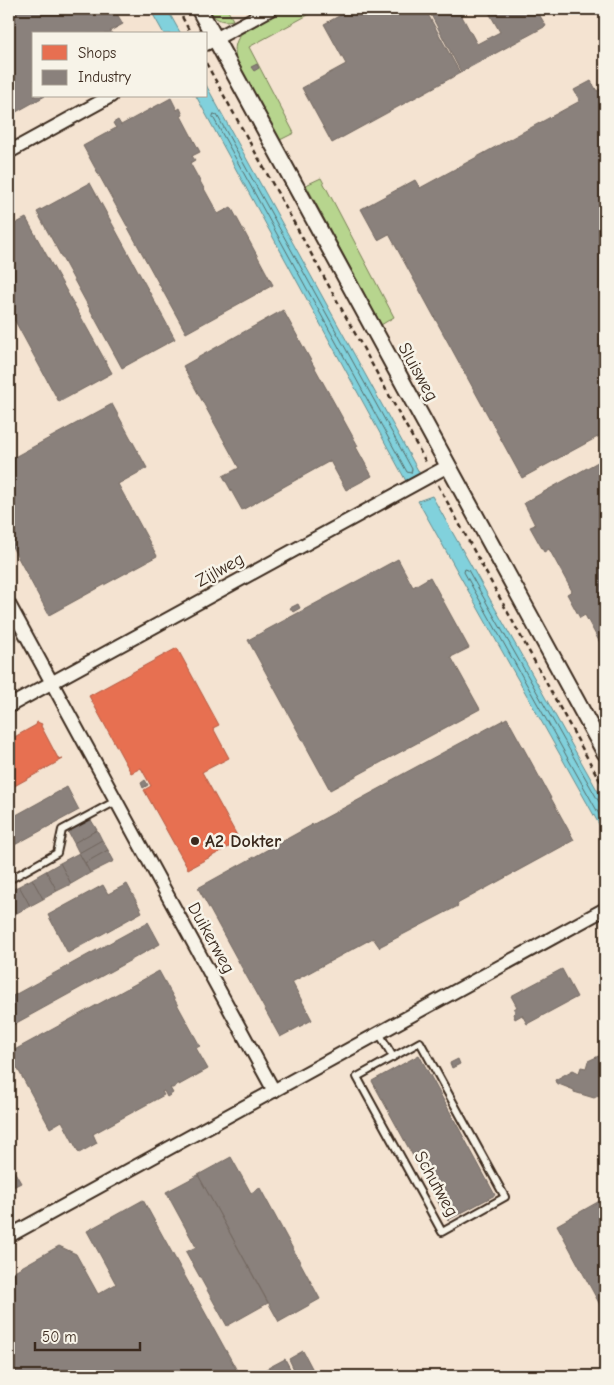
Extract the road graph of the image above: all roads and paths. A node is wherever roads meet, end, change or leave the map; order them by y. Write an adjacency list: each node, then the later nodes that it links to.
1 (178, 9): 4 (path)
2 (199, 9): 5 (street, Sluisweg)
3 (271, 9): 6 (street)
4 (190, 32)
5 (207, 32)
6 (211, 42): 10 (street, Sluisweg)
7 (208, 67): 11 (path, Sluisweg)
8 (107, 98): 9 (street)
9 (9, 152)
10 (448, 466): 11 (street, Zijlweg); 15 (street, Sluisweg)
11 (432, 474): 13 (street, Zijlweg); 16 (path, Sluisweg)
12 (9, 604): 13 (street, Duikerweg)
13 (52, 682): 14 (street, Zijlweg); 17 (street, Duikerweg)
14 (9, 706)
15 (605, 753)
16 (605, 790)
17 (116, 801): 18 (lane); 22 (street, Duikerweg)
18 (9, 880)
19 (605, 909): 20 (street)
20 (379, 1033): 21 (lane); 22 (street)
21 (393, 1057): 21 (lane, Schutweg)
22 (274, 1091): 23 (street)
23 (9, 1236)

